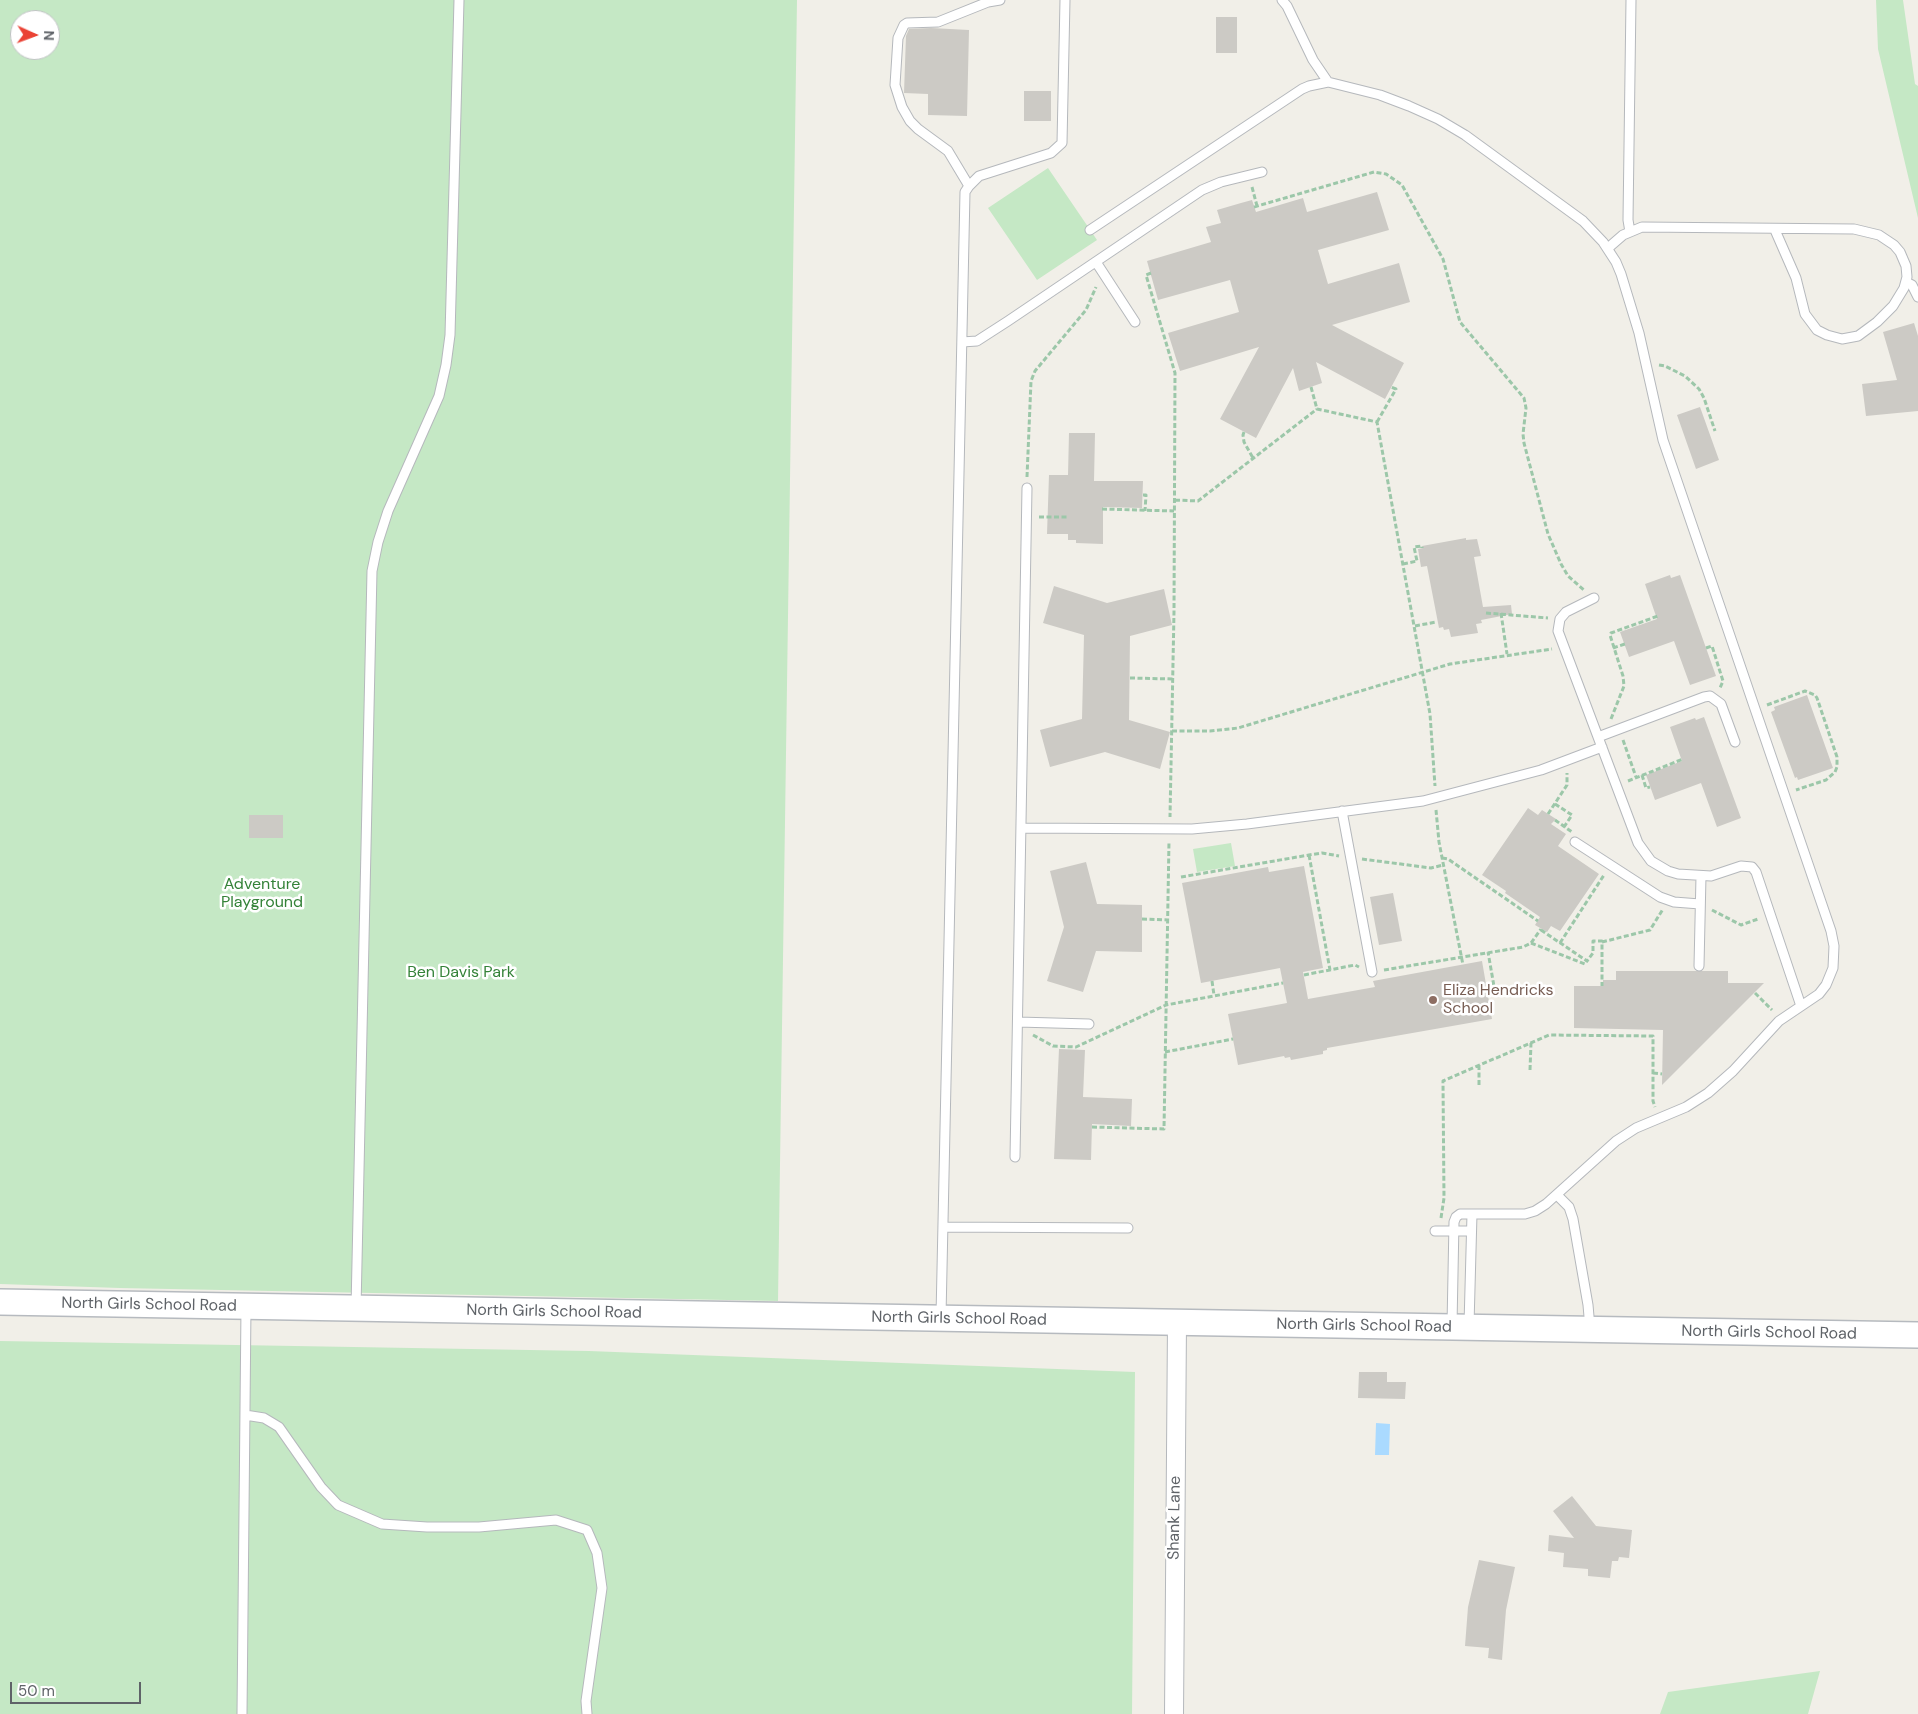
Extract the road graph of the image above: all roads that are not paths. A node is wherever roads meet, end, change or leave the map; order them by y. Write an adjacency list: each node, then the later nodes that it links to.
1 (459, 0): 43 (lane)
2 (1000, 0): 8 (lane)
3 (1065, 0): 8 (lane)
4 (1282, 0): 6 (lane)
5 (1630, 0): 11 (lane)
6 (1328, 82): 9 (lane); 12 (lane)
7 (1262, 172): 13 (lane)
8 (968, 186): 17 (lane)
9 (1090, 230)
10 (1775, 230): 11 (lane); 14 (lane); 14 (lane)
11 (1630, 232): 12 (lane)
12 (1608, 248): 30 (lane)
13 (1096, 262): 16 (lane); 17 (lane)
14 (1906, 282): 15 (lane)
15 (1918, 297)
16 (1135, 322)
17 (962, 342): 36 (lane)
18 (1027, 488): 24 (lane)
19 (1594, 598): 20 (lane)
20 (1598, 737): 21 (lane); 22 (lane)
21 (1735, 742)
22 (1602, 747): 23 (lane); 26 (lane)
23 (1342, 811): 24 (lane); 29 (lane)
24 (1021, 828): 31 (lane)
25 (1572, 842): 27 (lane)
26 (1701, 876): 27 (lane); 30 (lane)
27 (1700, 904): 28 (lane)
28 (1699, 966)
29 (1372, 972)
30 (1801, 1006): 34 (lane)
31 (1018, 1022): 32 (lane); 33 (lane)
32 (1089, 1024)
33 (1015, 1157)
34 (1557, 1195): 35 (lane); 47 (lane)
35 (1472, 1214): 39 (lane); 40 (lane)
36 (943, 1227): 37 (lane); 44 (lane)
37 (1128, 1228)
38 (1438, 1231): 39 (lane)
39 (1454, 1231): 40 (lane); 46 (lane)
40 (1471, 1231): 46 (lane)
41 (5, 1302): 42 (main road, North Girls School Road)
42 (246, 1307): 43 (main road, North Girls School Road); 49 (lane)
43 (356, 1309): 44 (main road, North Girls School Road)
44 (941, 1319): 45 (main road, North Girls School Road)
45 (1177, 1323): 46 (main road, North Girls School Road); 52 (street, Shank Lane)
46 (1460, 1328): 47 (main road, North Girls School Road)
47 (1590, 1330): 48 (main road, North Girls School Road)
48 (1918, 1335)
49 (245, 1416): 50 (lane); 51 (lane)
50 (242, 1714)
51 (587, 1714)
52 (1174, 1714)

